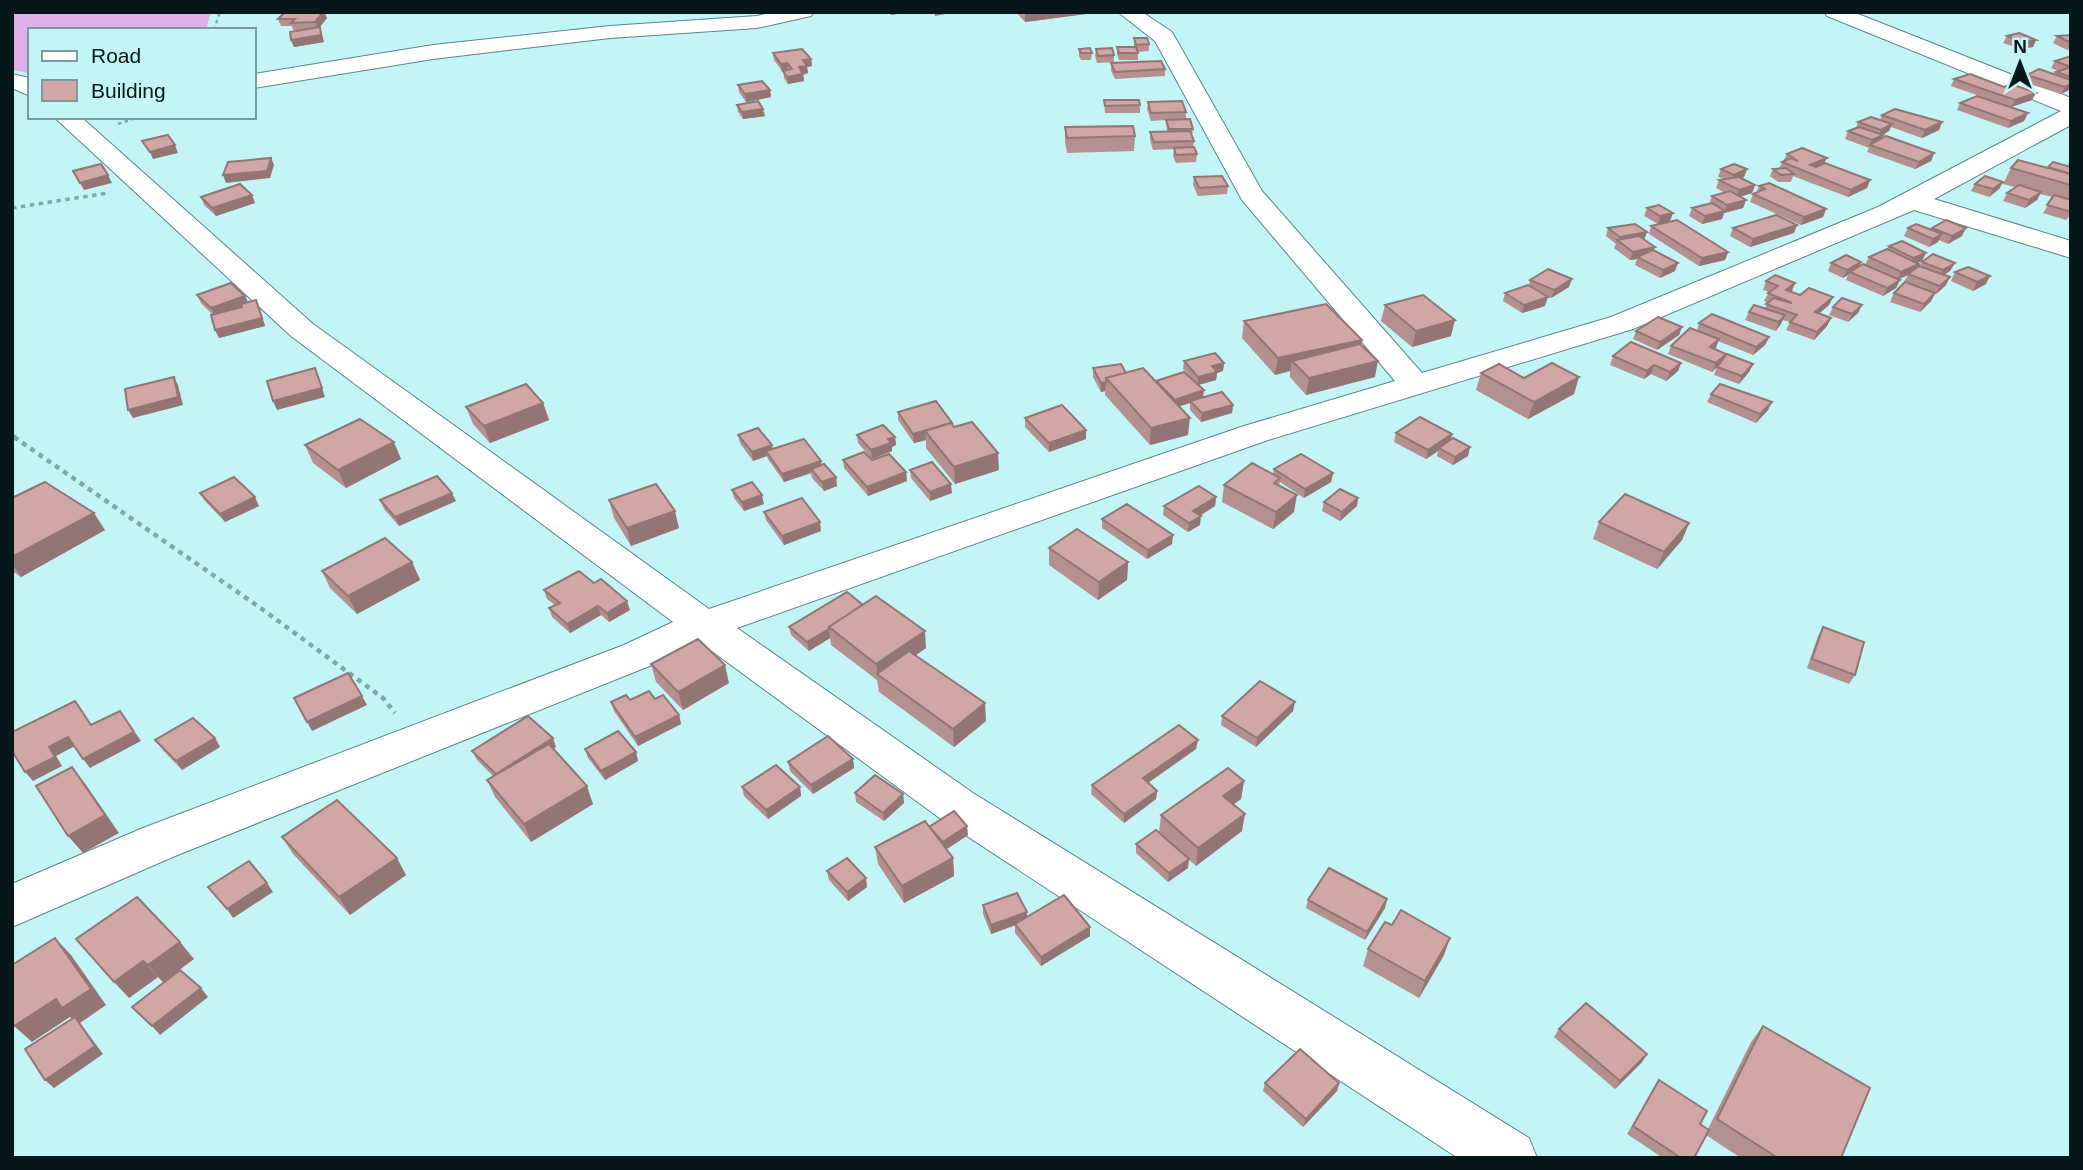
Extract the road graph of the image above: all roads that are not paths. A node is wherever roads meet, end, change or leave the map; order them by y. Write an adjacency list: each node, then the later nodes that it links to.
1 (804, 12): 4 (street)
2 (1128, 12): 10 (street)
3 (1834, 12): 5 (street)
4 (256, 82)
5 (2071, 106)
6 (2071, 115): 8 (street)
7 (69, 119): 11 (street)
8 (1911, 200): 9 (street); 10 (street)
9 (2071, 250)
10 (1416, 386): 11 (street)
11 (704, 625): 12 (street); 13 (street)
12 (12, 906)
13 (1508, 1158)

